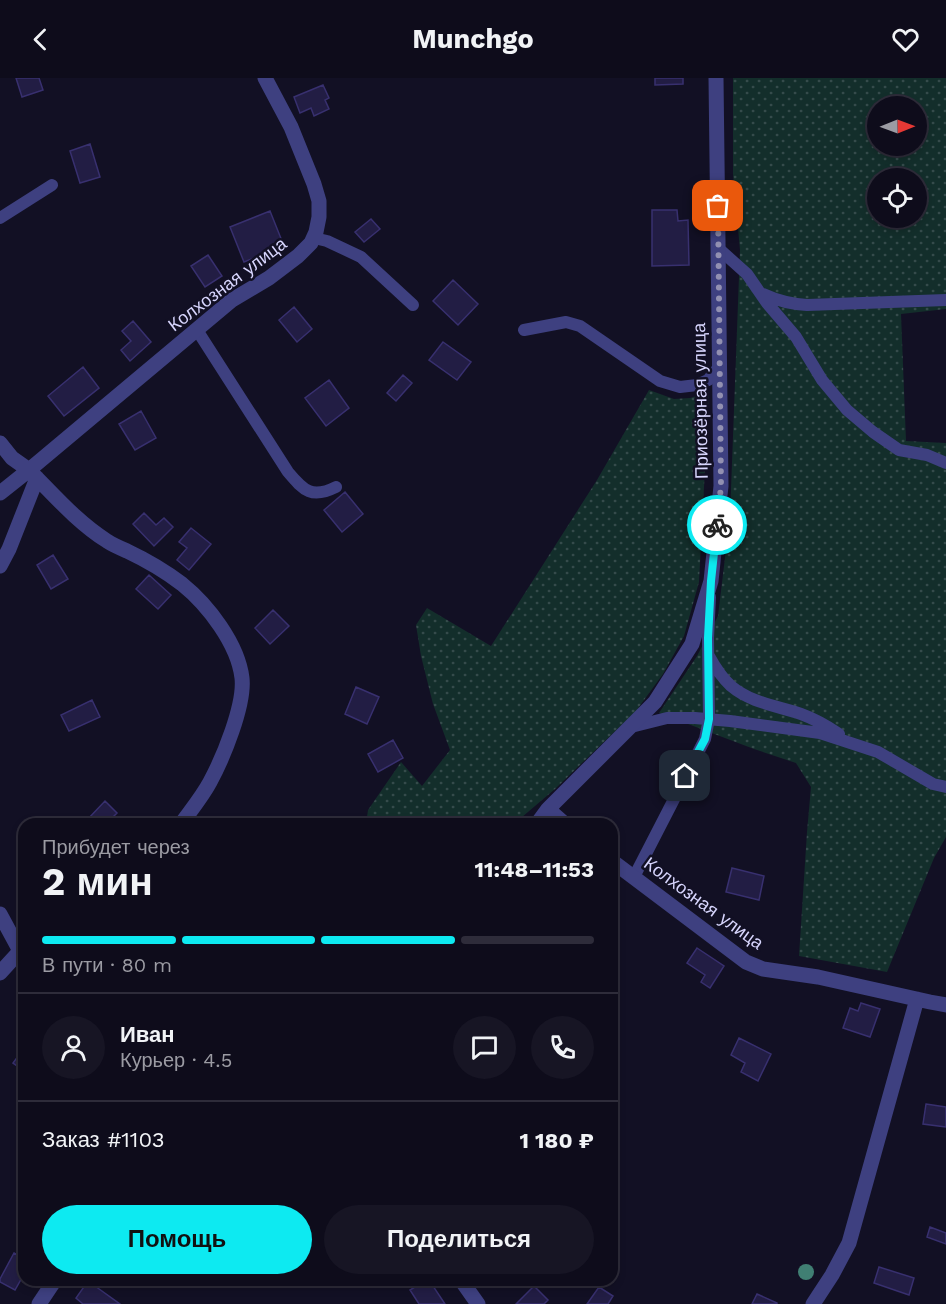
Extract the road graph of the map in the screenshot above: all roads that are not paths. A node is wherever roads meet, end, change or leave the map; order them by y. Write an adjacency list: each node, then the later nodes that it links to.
1 (265, 78): 5 (street, Колхозная улица)
2 (716, 78): 6 (street, Приозёрная улица)
3 (52, 185): 4 (lane)
4 (0, 218)
5 (314, 238): 9 (lane); 10 (street, Колхозная улица)
6 (718, 248): 7 (lane); 12 (street, Приозёрная улица)
7 (760, 293): 8 (lane); 14 (lane)
8 (946, 300)
9 (413, 305)
10 (197, 330): 15 (street, Колхозная улица); 16 (lane)
11 (524, 330): 12 (lane)
12 (720, 366): 19 (street, Приозёрная улица)
13 (0, 444): 15 (street)
14 (946, 463)
15 (33, 474): 17 (street, Колхозная улица); 18 (street); 26 (street)
16 (336, 487)
17 (0, 493)
18 (0, 566)
19 (711, 581): 20 (lane); 22 (street, Приозёрная улица)
20 (708, 655): 21 (lane); 23 (lane)
21 (709, 719): 22 (lane); 23 (lane); 30 (lane)
22 (630, 727): 25 (street, Приозёрная улица)
23 (861, 746): 24 (lane)
24 (946, 787)
25 (548, 809): 27 (street); 28 (street)
26 (185, 818)
27 (541, 818)
28 (559, 818)
29 (618, 865): 30 (street, Колхозная улица)
30 (634, 877): 35 (street, Колхозная улица)
31 (0, 914): 32 (street)
32 (18, 943)
33 (18, 954): 34 (street)
34 (0, 973)
35 (916, 999): 36 (street, Колхозная улица); 41 (street)
36 (946, 1005)
37 (51, 1286): 39 (street)
38 (465, 1286): 40 (street)
39 (39, 1304)
40 (478, 1304)
41 (813, 1304)

